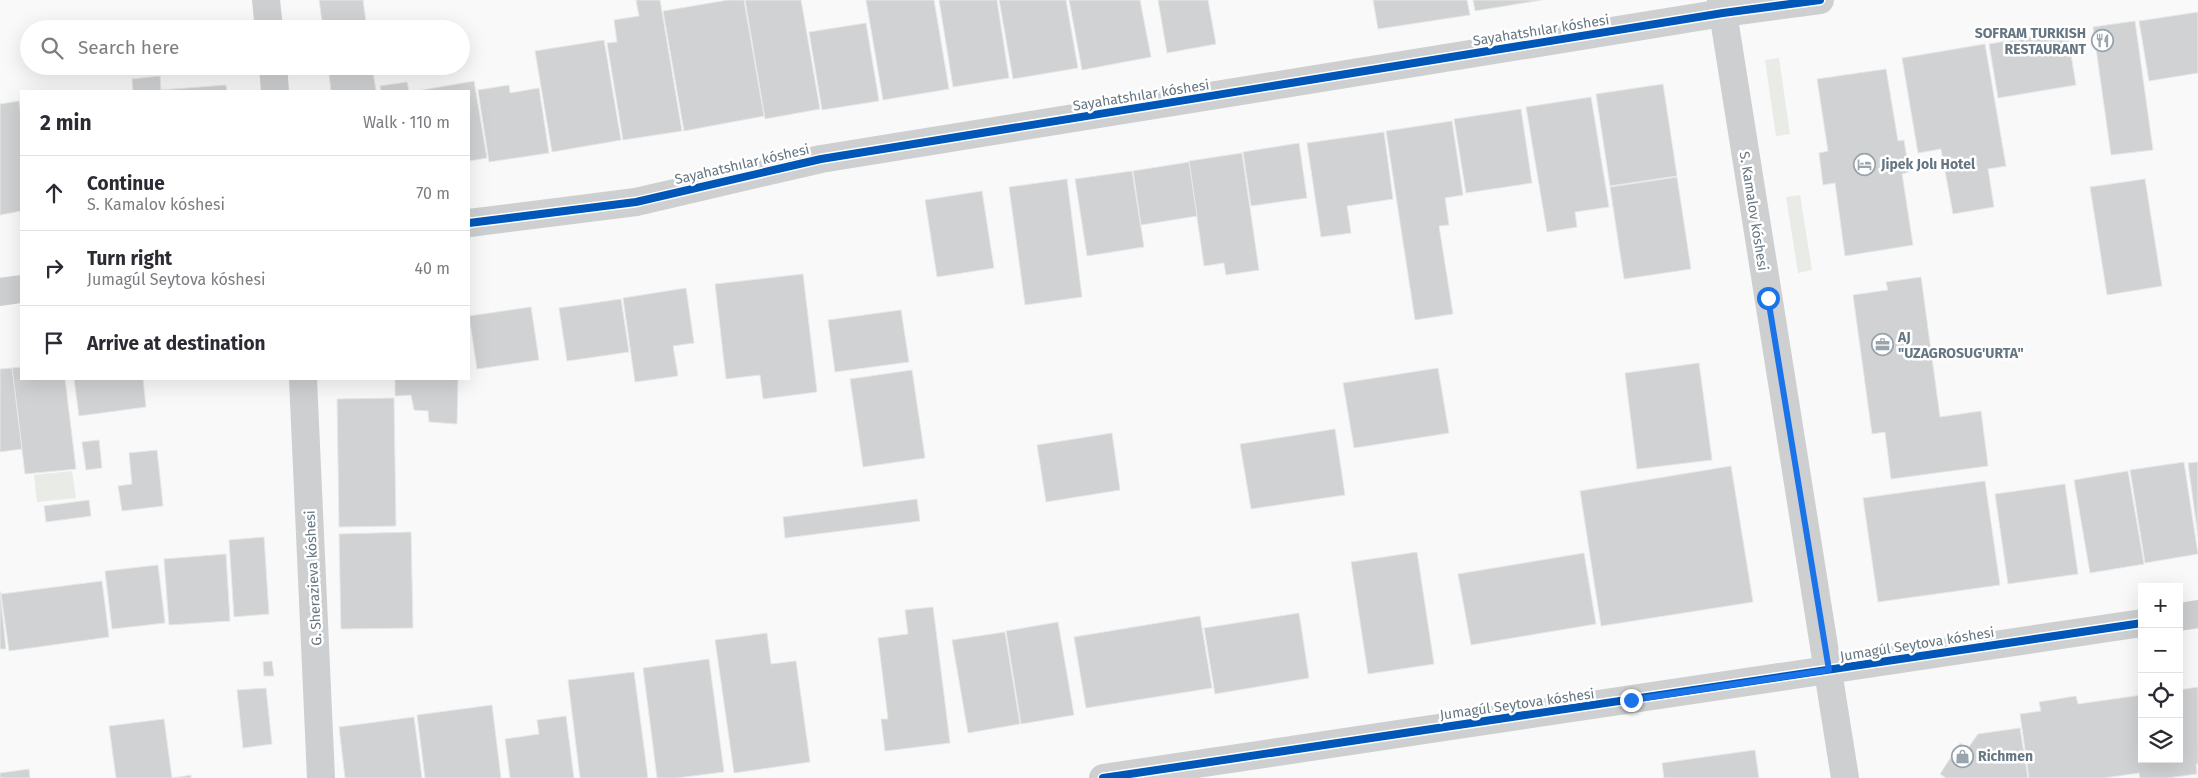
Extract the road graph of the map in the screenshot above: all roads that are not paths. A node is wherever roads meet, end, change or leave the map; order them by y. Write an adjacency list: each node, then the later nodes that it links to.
1 (266, 0): 4 (street)
2 (1820, 0): 3 (street, Sayahatshılar kóshesi)
3 (1722, 7): 7 (street, Sayahatshılar kóshesi); 14 (street, S. Kamalov kóshesi)
4 (268, 20)
5 (274, 75): 6 (street)
6 (275, 90)
7 (470, 223)
8 (20, 288): 9 (street)
9 (0, 292)
10 (303, 380): 15 (street, G. Sherazieva kóshesi)
11 (2198, 614): 12 (street)
12 (2183, 616)
13 (2138, 624): 14 (street, Jumagúl Seytova kóshesi)
14 (1829, 670): 16 (street, Jumagúl Seytova kóshesi); 17 (street, S. Kamalov kóshesi)
15 (321, 778)
16 (1103, 778)
17 (1845, 778)

